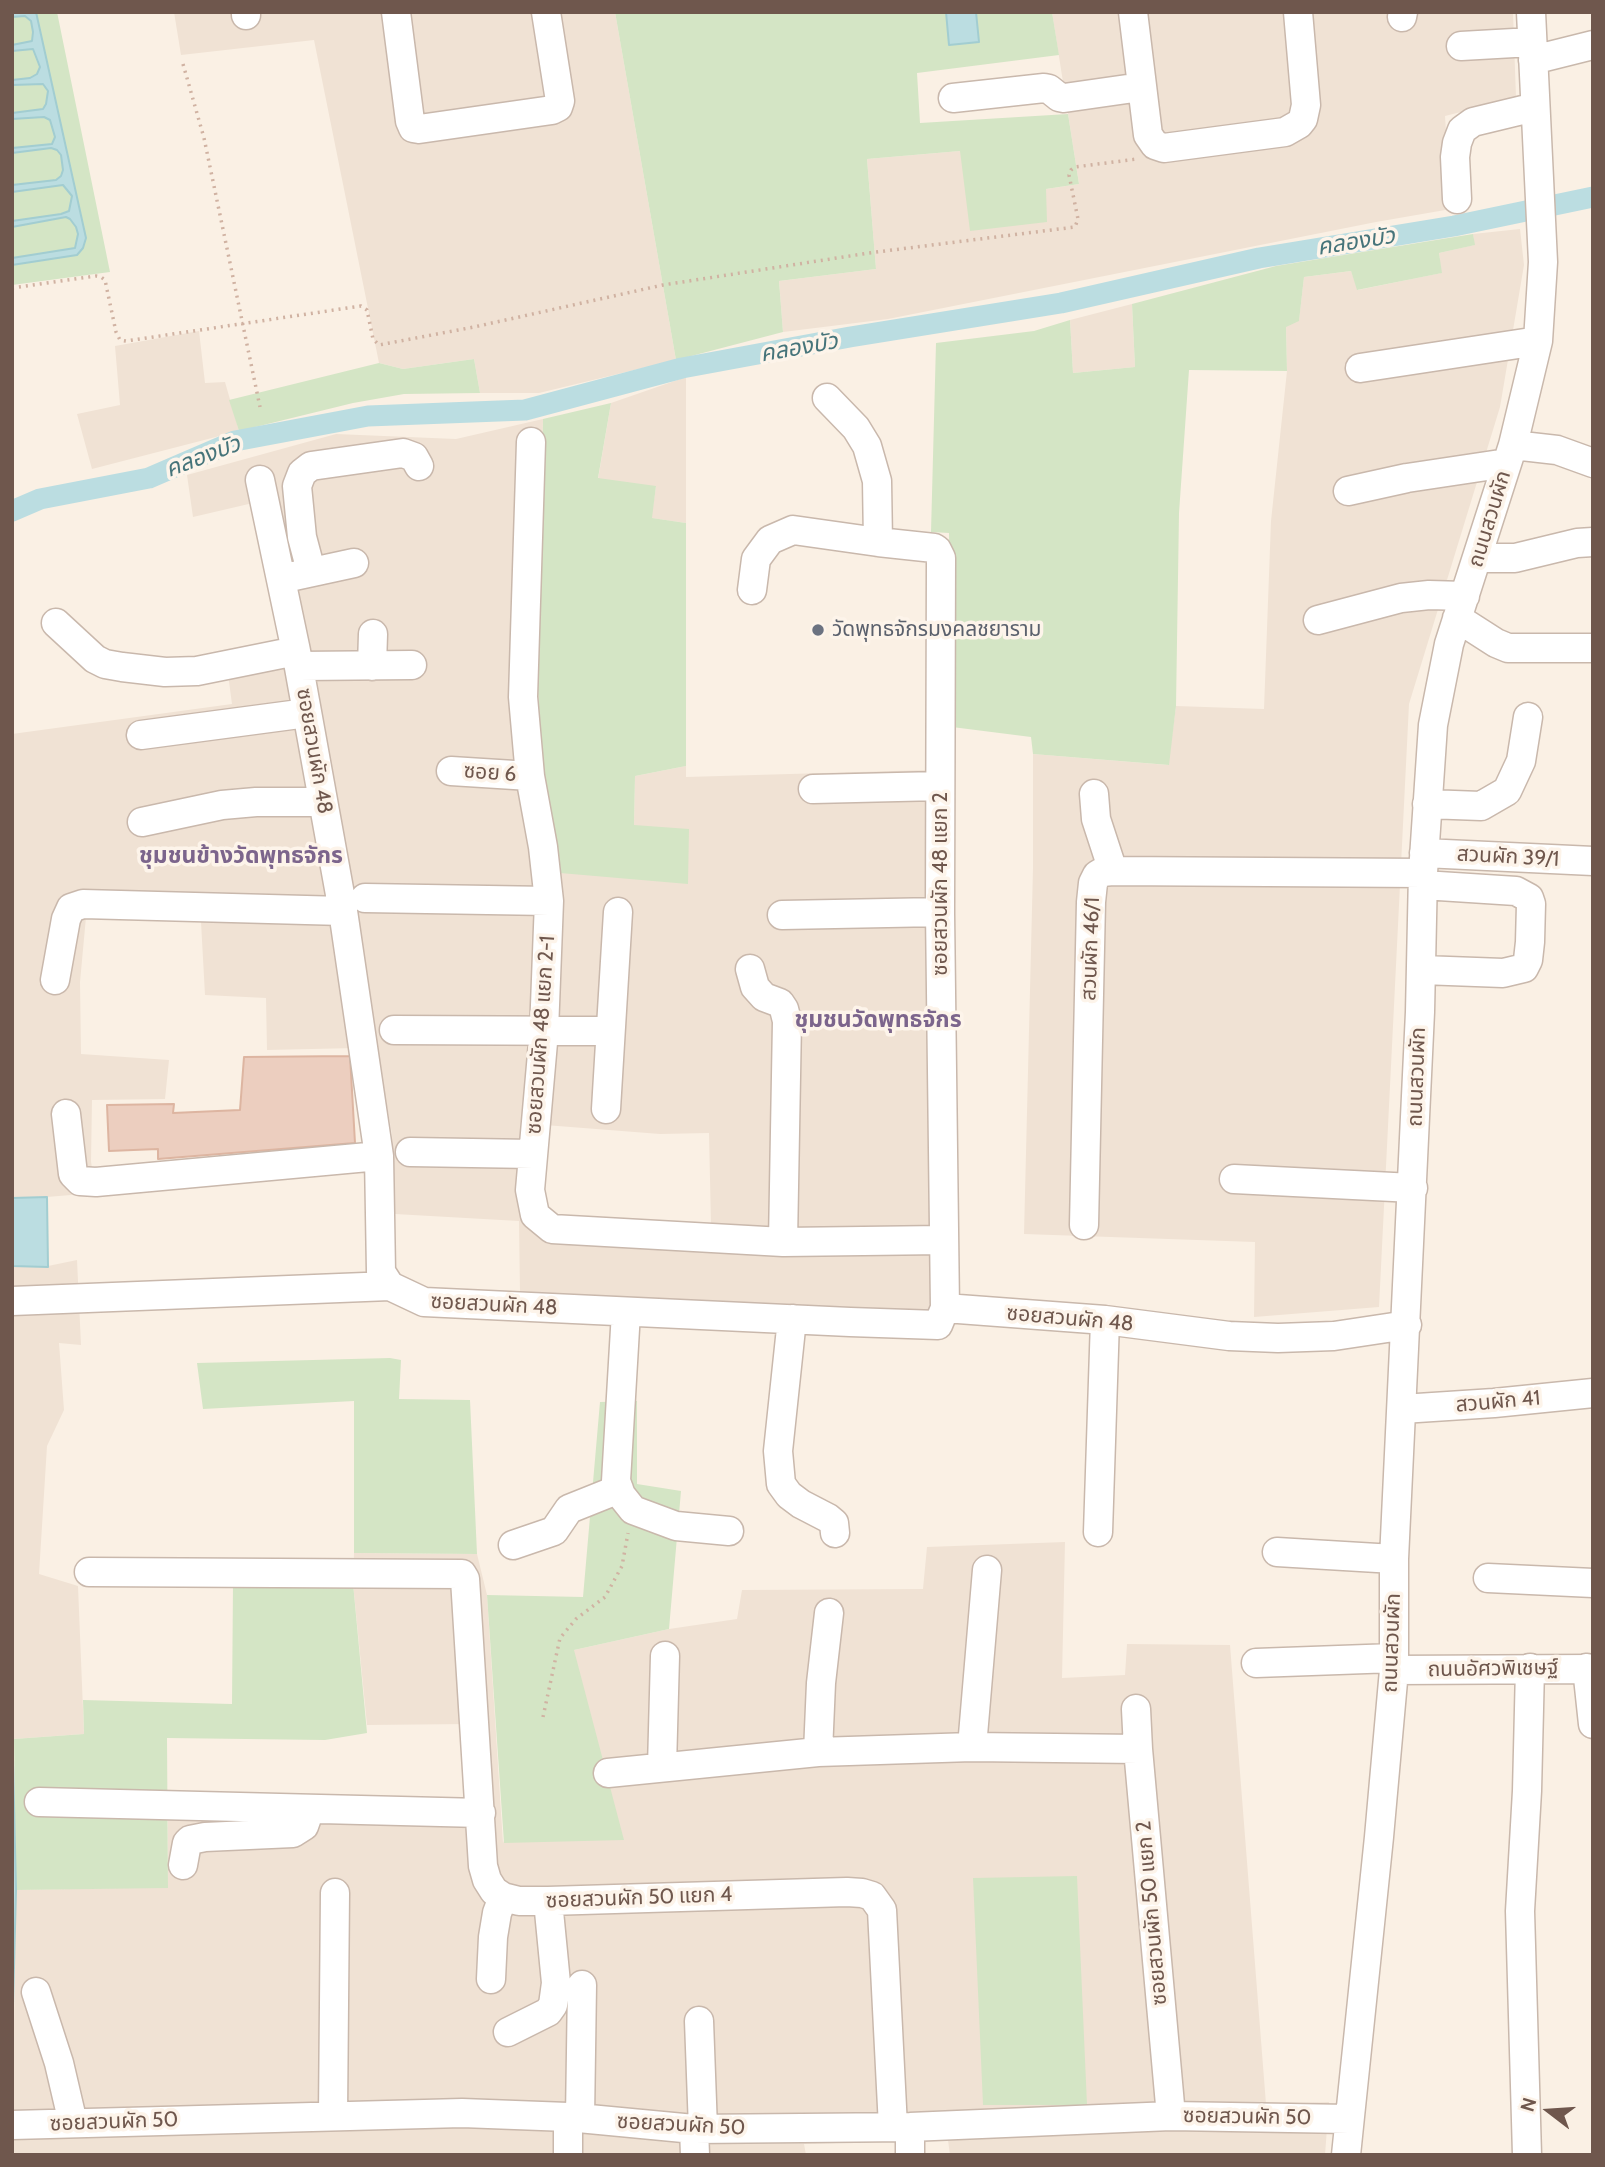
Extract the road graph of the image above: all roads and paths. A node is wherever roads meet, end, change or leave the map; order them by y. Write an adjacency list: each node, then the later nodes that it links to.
1 (396, 12): 2 (street)
2 (546, 12)
3 (1133, 12): 10 (street)
4 (1298, 12): 13 (street)
5 (1531, 12): 8 (street, ถนนสวนผัก)
6 (1593, 45): 8 (street)
7 (1461, 46): 8 (street)
8 (1532, 51): 12 (street, ถนนสวนผัก)
9 (183, 64): 16 (path)
10 (1142, 87): 11 (street); 13 (street)
11 (953, 98)
12 (1535, 107): 14 (street); 17 (street, ถนนสวนผัก)
13 (1155, 145): 16 (path)
14 (1457, 199)
15 (12, 288): 16 (path)
16 (242, 324): 20 (path)
17 (1538, 341): 18 (street); 22 (street, ถนนสวนผัก)
18 (1360, 368)
19 (827, 398): 27 (street)
20 (260, 407)
21 (531, 442): 46 (street, ซอยสวนผัก 48 แยก 2-1)
22 (1510, 454): 23 (street); 26 (street); 29 (street, ถนนสวนผัก)
23 (1593, 463)
24 (419, 466): 31 (street)
25 (260, 480): 32 (street, ซอยสวนผัก 48)
26 (1348, 491)
27 (878, 542): 33 (street); 47 (street, ซอยสวนผัก 48 แยก 2)
28 (1593, 542): 29 (street)
29 (1478, 558): 34 (street, ถนนสวนผัก)
30 (354, 563): 31 (street)
31 (311, 571): 32 (street)
32 (282, 580): 39 (street, ซอยสวนผัก 48)
33 (752, 590)
34 (1461, 607): 35 (street); 38 (street); 51 (street, ถนนสวนผัก)
35 (1318, 620)
36 (57, 623): 39 (street)
37 (373, 634): 41 (street)
38 (1593, 648)
39 (298, 659): 41 (street); 42 (street, ซอยสวนผัก 48)
40 (412, 665): 41 (street)
41 (372, 666)
42 (307, 713): 44 (street); 50 (street, ซอยสวนผัก 48)
43 (1528, 717): 51 (street)
44 (141, 735)
45 (451, 771): 46 (street, ซอย 6)
46 (530, 776): 56 (street, ซอยสวนผัก 48 แยก 2-1)
47 (940, 786): 48 (street); 59 (street, ซอยสวนผัก 48 แยก 2)
48 (813, 789)
49 (1094, 794): 55 (street)
50 (322, 802): 52 (street); 57 (street, ซอยสวนผัก 48)
51 (1427, 804): 54 (street, ถนนสวนผัก)
52 (142, 822)
53 (1593, 861): 54 (street, สวนผัก 39/1)
54 (1423, 870): 55 (street, สวนผัก 46/1); 62 (street, ถนนสวนผัก); 62 (street)
55 (1113, 871): 74 (street, สวนผัก 46/1)
56 (549, 901): 57 (street); 65 (street, ซอยสวนผัก 48 แยก 2-1)
57 (354, 905): 63 (street); 71 (street, ซอยสวนผัก 48)
58 (618, 912): 66 (street)
59 (940, 912): 60 (street); 75 (street, ซอยสวนผัก 48 แยก 2)
60 (782, 915)
61 (750, 969): 76 (street)
62 (1422, 971): 73 (street, ถนนสวนผัก)
63 (55, 980)
64 (394, 1030): 65 (street)
65 (544, 1031): 66 (street); 70 (street, ซอยสวนผัก 48 แยก 2-1)
66 (610, 1031): 67 (street)
67 (606, 1109)
68 (66, 1114): 71 (street)
69 (410, 1152): 70 (street)
70 (533, 1154): 76 (street, ซอยสวนผัก 48 แยก 2-1)
71 (379, 1156): 77 (street, ซอยสวนผัก 48)
72 (1234, 1179): 73 (street)
73 (1413, 1188): 83 (street, ถนนสวนผัก)
74 (1084, 1225)
75 (943, 1240): 76 (street, ซอยสวนผัก 48 แยก 2-1); 79 (street, ซอยสวนผัก 48 แยก 2)
76 (783, 1242)
77 (390, 1286): 78 (street); 80 (street, ซอยสวนผัก 48)
78 (12, 1301)
79 (945, 1308): 81 (street, ซอยสวนผัก 48); 82 (street, ซอยสวนผัก 48)
80 (626, 1312): 81 (street, ซอยสวนผัก 48); 86 (street)
81 (792, 1319): 88 (street)
82 (1105, 1320): 83 (street, ซอยสวนผัก 48); 89 (street)
83 (1407, 1325): 85 (street, ถนนสวนผัก)
84 (1593, 1392): 85 (street, สวนผัก 41)
85 (1402, 1409): 92 (street, ถนนสวนผัก)
86 (626, 1499): 87 (street); 90 (street); 104 (path)
87 (729, 1531)
88 (835, 1532)
89 (1098, 1532)
90 (513, 1545)
91 (1277, 1552): 92 (street)
92 (1394, 1559): 100 (street, ถนนสวนผัก)
93 (986, 1570): 106 (street)
94 (89, 1572): 113 (street)
95 (1488, 1578): 96 (street)
96 (1593, 1583)
97 (829, 1613): 108 (street)
98 (665, 1656): 109 (street)
99 (1256, 1663): 100 (street, ถนนอัศวพิเชษฐ์)
100 (1394, 1664): 101 (street, ถนนอัศวพิเชษฐ์); 126 (street, ถนนสวนผัก)
101 (1530, 1668): 102 (street, ถนนอัศวพิเชษฐ์); 133 (street)
102 (1590, 1669): 105 (street)
103 (1136, 1709): 107 (street, ซอยสวนผัก 50 แยก 2)
104 (543, 1717)
105 (1593, 1724)
106 (972, 1747): 107 (street); 108 (street)
107 (1138, 1749): 124 (street, ซอยสวนผัก 50 แยก 2)
108 (818, 1752): 109 (street)
109 (662, 1767): 110 (street)
110 (608, 1773)
111 (39, 1802): 112 (street)
112 (310, 1809): 113 (street); 114 (street)
113 (481, 1812): 116 (street)
114 (183, 1865)
115 (335, 1893): 123 (street)
116 (503, 1898): 117 (street, ซอยสวนผัก 50 แยก 4); 118 (street)
117 (548, 1901): 122 (street); 129 (street, ซอยสวนผัก 50 แยก 4)
118 (491, 1979)
119 (582, 1984): 125 (street)
120 (36, 1992): 127 (street)
121 (699, 2021): 130 (street)
122 (508, 2032)
123 (333, 2115): 125 (street, ซอยสวนผัก 50); 127 (street, ซอยสวนผัก 50)
124 (1171, 2116): 126 (street, ซอยสวนผัก 50); 129 (street, ซอยสวนผัก 50)
125 (574, 2118): 130 (street, ซอยสวนผัก 50); 131 (street)
126 (1349, 2119): 132 (street, ถนนสวนผัก)
127 (73, 2123): 128 (street, ซอยสวนผัก 50)
128 (22, 2125)
129 (904, 2136): 130 (street, ซอยสวนผัก 50)
130 (697, 2138)
131 (568, 2155)
132 (1346, 2155)
133 (1527, 2155)

